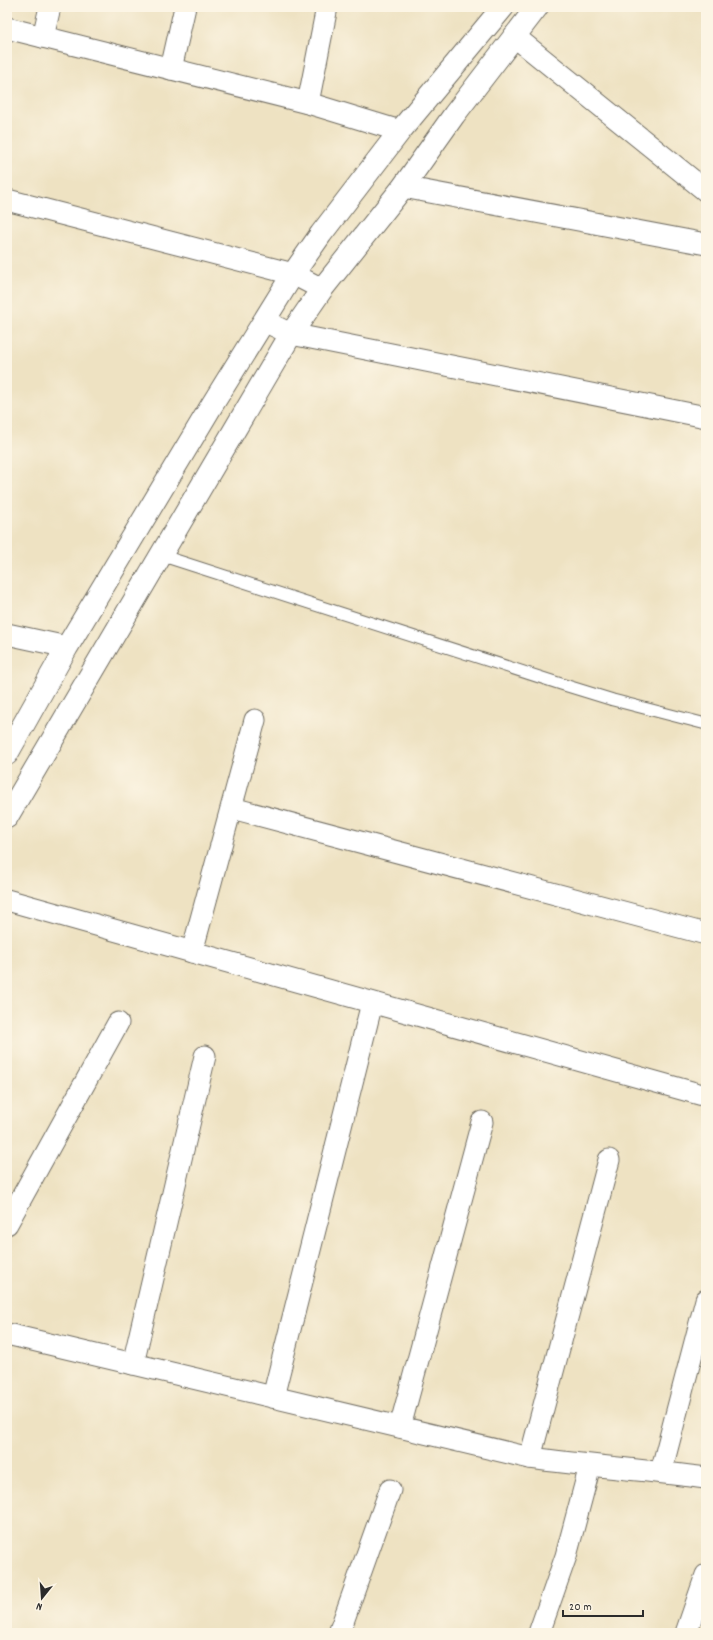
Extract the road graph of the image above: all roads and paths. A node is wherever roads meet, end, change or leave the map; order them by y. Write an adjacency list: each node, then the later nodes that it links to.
1 (50, 7): 8 (street)
2 (185, 7): 9 (street)
3 (327, 7): 10 (street)
4 (503, 7): 11 (street)
5 (537, 7): 7 (street)
6 (7, 28): 8 (street)
7 (514, 36): 12 (street); 13 (street)
8 (42, 37): 9 (street)
9 (171, 69): 10 (street)
10 (308, 102): 11 (street)
11 (400, 131): 16 (street)
12 (402, 187): 15 (street); 17 (street)
13 (706, 191)
14 (7, 200): 16 (street)
15 (706, 244)
16 (293, 274): 17 (street); 18 (street)
17 (322, 288): 19 (street)
18 (264, 321): 19 (street); 23 (street)
19 (291, 334): 20 (street); 21 (street)
20 (706, 417)
21 (160, 555): 25 (lane); 28 (street)
22 (7, 634): 23 (street)
23 (67, 647): 26 (street)
24 (256, 720): 27 (street)
25 (706, 724)
26 (7, 754)
27 (232, 808): 30 (street); 31 (street)
28 (7, 817)
29 (7, 900): 31 (street)
30 (706, 934)
31 (192, 952): 32 (street)
32 (372, 1003): 35 (street); 42 (street)
33 (118, 1023): 38 (street)
34 (205, 1056): 41 (street)
35 (706, 1096)
36 (482, 1122): 43 (street)
37 (609, 1160): 44 (street)
38 (7, 1224)
39 (706, 1300): 46 (street)
40 (7, 1334): 41 (street)
41 (133, 1364): 42 (street)
42 (273, 1397): 43 (street)
43 (400, 1427): 44 (street)
44 (530, 1458): 45 (street)
45 (590, 1466): 46 (street); 51 (street)
46 (661, 1472): 47 (street)
47 (706, 1478)
48 (390, 1490): 50 (street)
49 (706, 1575): 52 (street)
50 (339, 1633)
51 (539, 1633)
52 (686, 1633)

